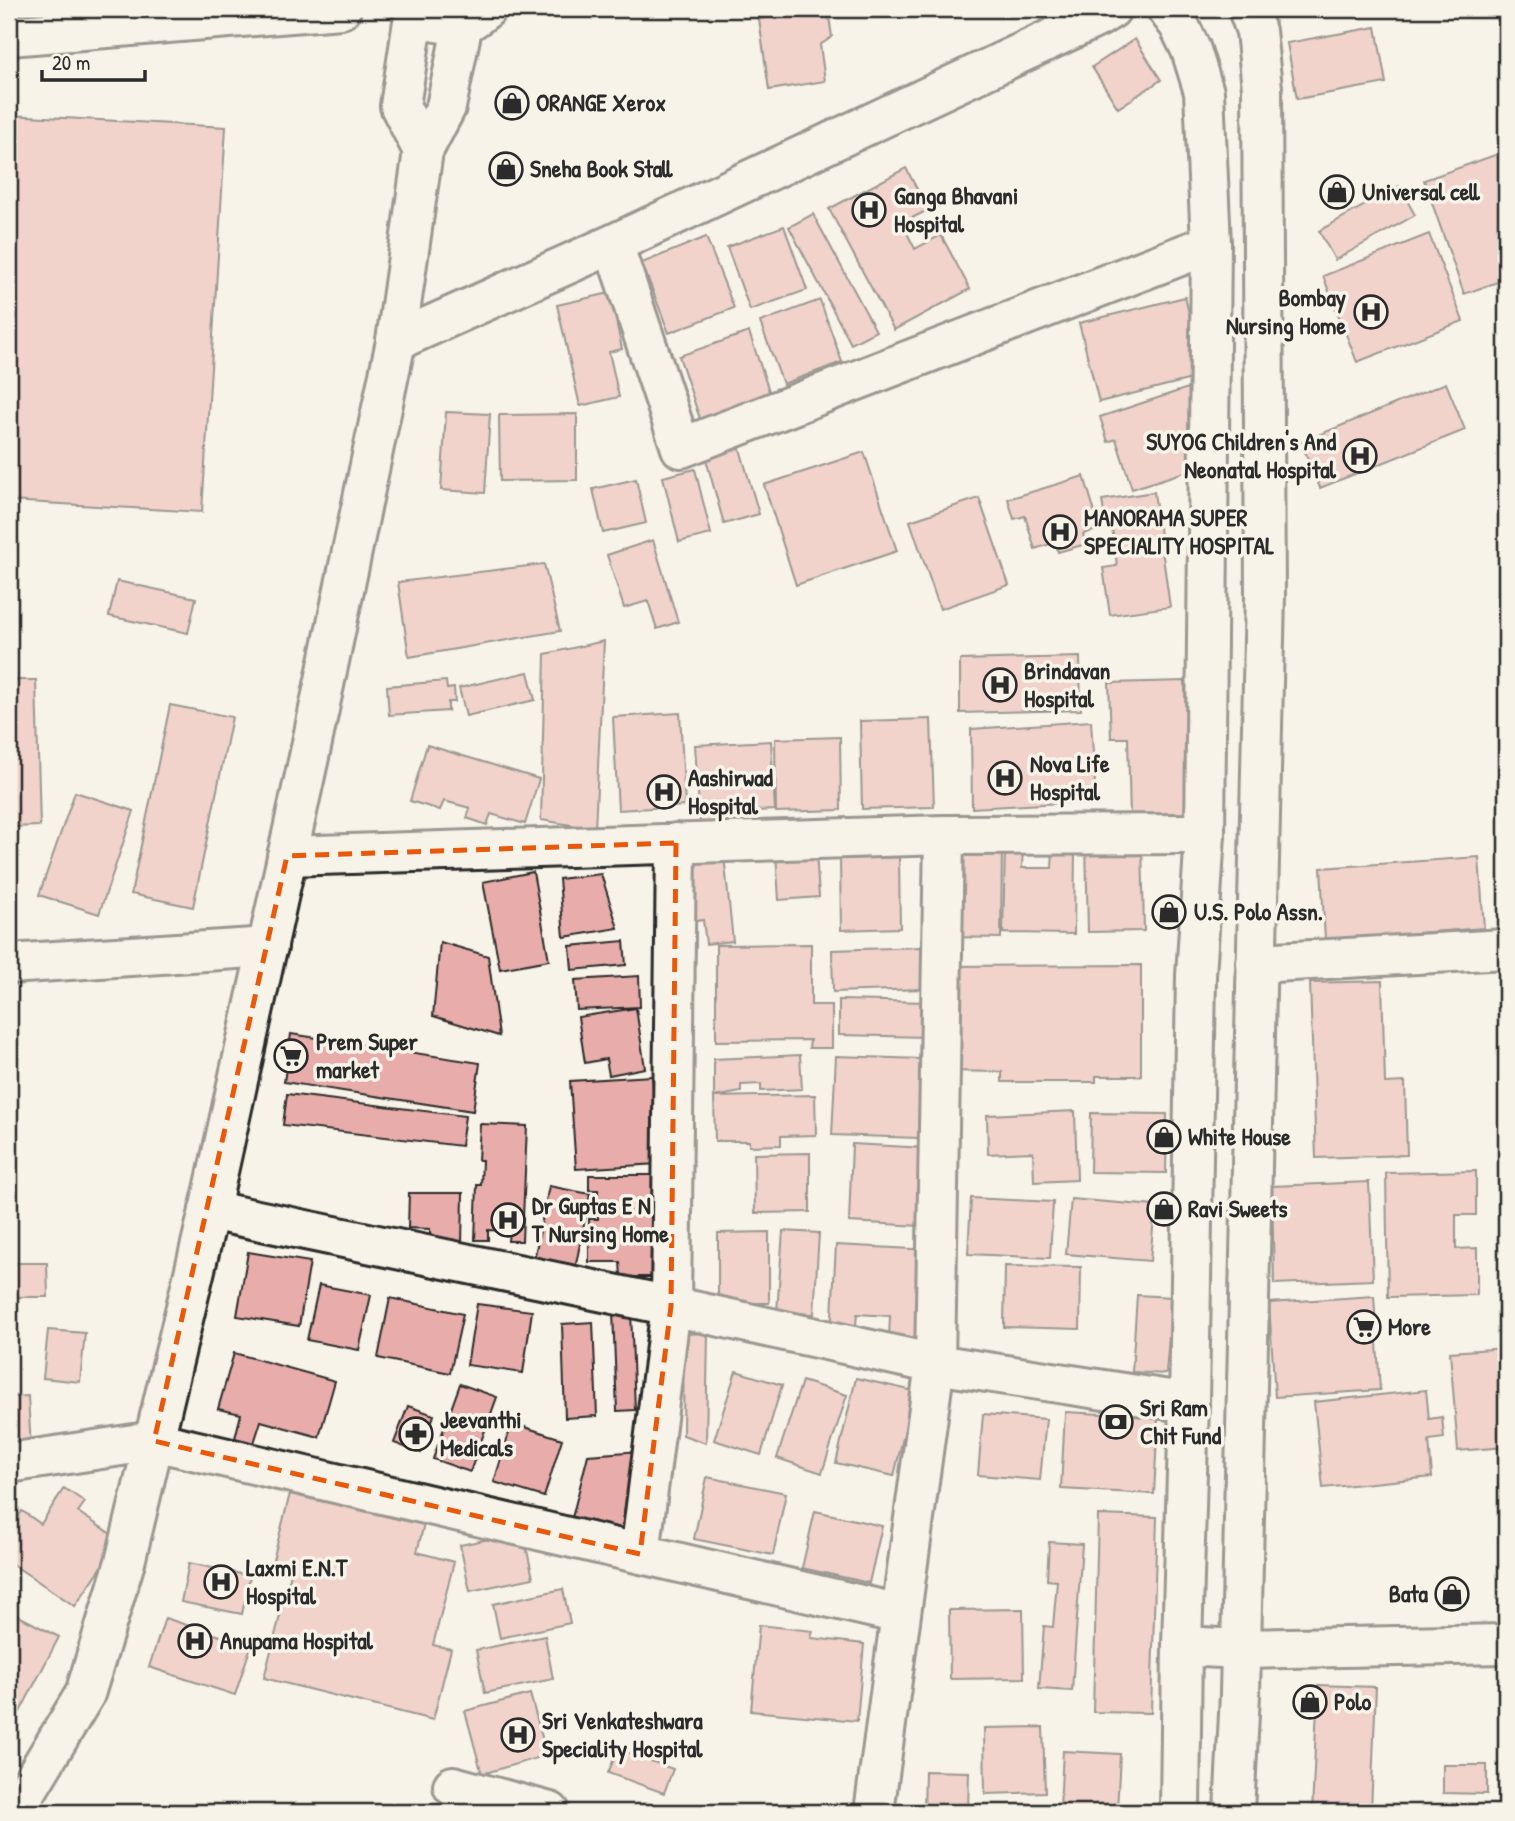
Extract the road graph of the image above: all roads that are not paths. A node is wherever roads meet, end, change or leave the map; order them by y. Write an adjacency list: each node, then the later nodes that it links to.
1 (341, 9): 7 (main road)
2 (414, 9): 6 (main road); 8 (main road)
3 (1111, 9): 9 (main road)
4 (1167, 9): 10 (main road)
5 (1248, 9): 18 (main road)
6 (475, 16): 8 (main road)
7 (9, 36)
8 (423, 151): 11 (main road)
9 (613, 244): 10 (main road); 11 (main road)
10 (1211, 244): 12 (main road)
11 (396, 341): 15 (main road)
12 (1205, 834): 13 (main road); 23 (main road)
13 (944, 835): 14 (main road); 22 (main road)
14 (676, 843): 15 (main road); 21 (main road)
15 (287, 856): 16 (main road)
16 (268, 947): 19 (main road); 20 (main road)
17 (1506, 949): 18 (main road)
18 (1256, 963): 30 (main road)
19 (9, 964)
20 (209, 1210): 21 (main road); 24 (main road)
21 (671, 1306): 22 (main road); 26 (main road)
22 (935, 1364): 23 (main road); 27 (main road)
23 (1189, 1403): 29 (main road)
24 (154, 1441): 25 (main road); 26 (main road); 32 (main road)
25 (9, 1463)
26 (640, 1554): 27 (main road)
27 (900, 1614): 34 (main road)
28 (1506, 1644): 30 (main road)
29 (1182, 1646): 30 (main road); 35 (main road)
30 (1241, 1649): 36 (main road)
31 (453, 1786): 33 (main road)
32 (14, 1812)
33 (550, 1812)
34 (874, 1812)
35 (1181, 1812)
36 (1234, 1812)

